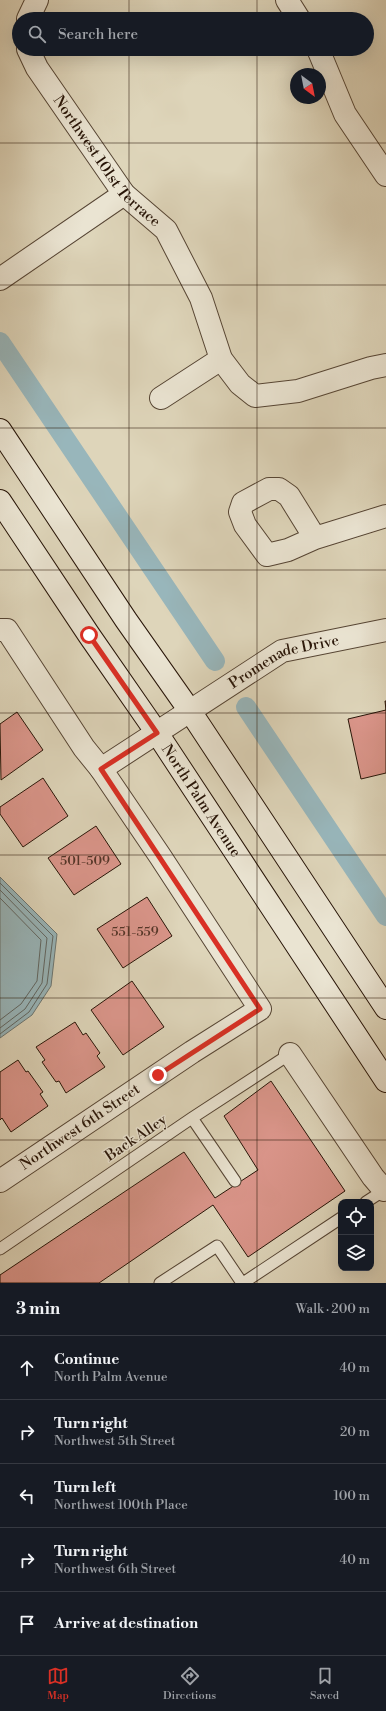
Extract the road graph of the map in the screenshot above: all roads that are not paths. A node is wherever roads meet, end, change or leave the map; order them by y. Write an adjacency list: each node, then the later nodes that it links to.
1 (37, 0): 3 (street)
2 (287, 0): 4 (street)
3 (31, 12)
4 (295, 12)
5 (31, 56): 8 (street, Northwest 101st Terrace)
6 (321, 56): 7 (street)
7 (386, 175)
8 (124, 194): 9 (street); 10 (street, Northwest 101st Terrace)
9 (0, 280)
10 (221, 359): 11 (street, Northwest 101st Terrace); 12 (street)
11 (386, 365)
12 (162, 398)
13 (0, 430): 19 (street)
14 (0, 501): 20 (street, North Palm Avenue)
15 (386, 516): 16 (street)
16 (315, 538)
17 (3, 630): 21 (street)
18 (386, 630): 19 (street, Promenade Drive)
19 (190, 711): 20 (street, Promenade Drive); 22 (street)
20 (157, 733): 21 (street, Promenade Drive); 24 (street, North Palm Avenue)
21 (101, 769): 26 (street, Northwest 6th Street)
22 (386, 1008)
23 (290, 1054): 25 (lane, Back Alley); 28 (street)
24 (386, 1082)
25 (192, 1118): 27 (lane); 31 (lane, Back Alley)
26 (0, 1180)
27 (235, 1182)
28 (385, 1189): 29 (lane)
29 (370, 1199)
30 (338, 1220): 33 (lane)
31 (0, 1249)
32 (160, 1283): 33 (lane)
33 (243, 1283)

